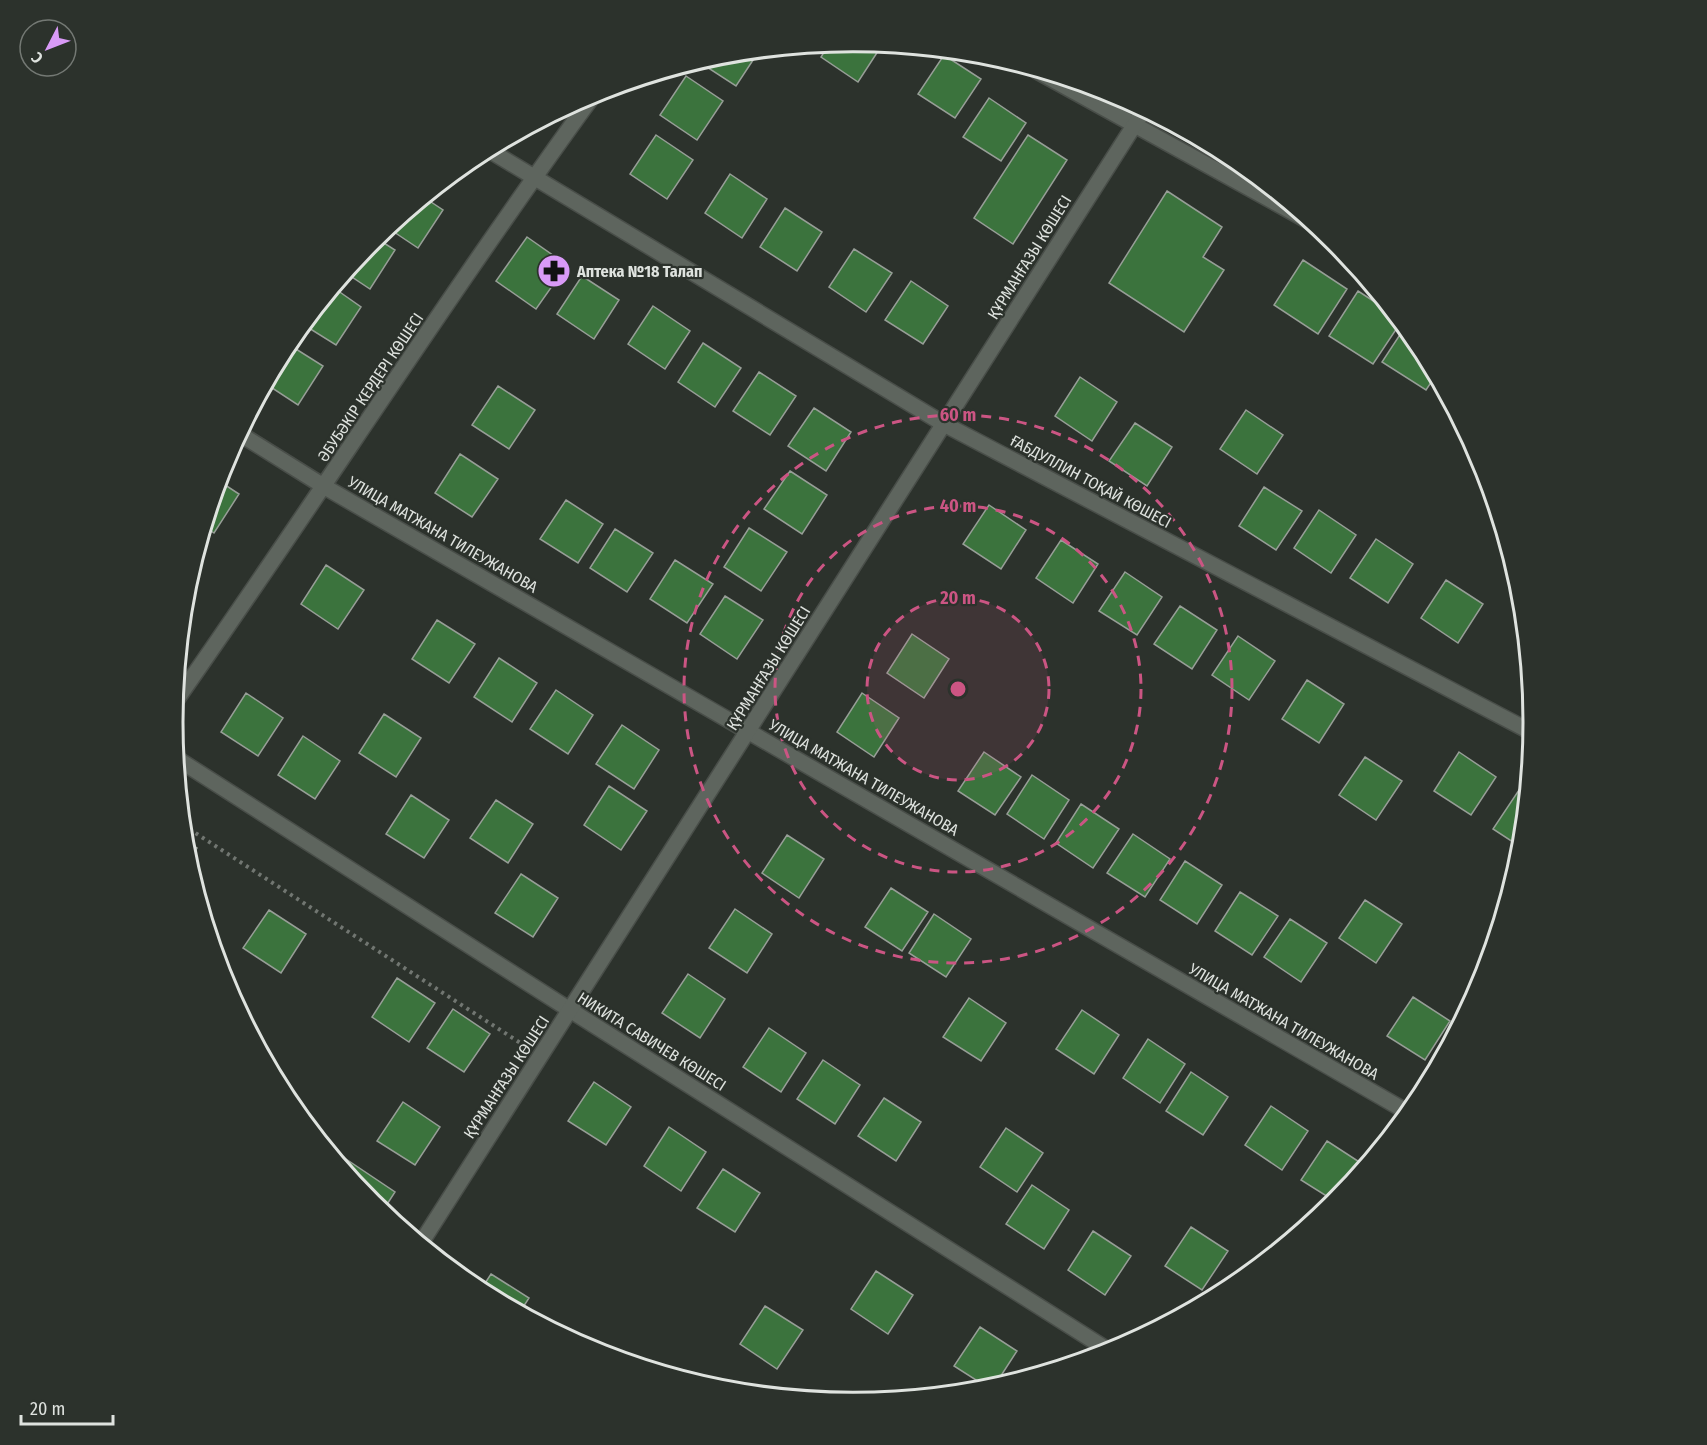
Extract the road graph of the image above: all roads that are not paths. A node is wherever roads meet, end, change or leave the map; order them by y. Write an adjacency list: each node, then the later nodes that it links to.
1 (1067, 87): 4 (street)
2 (582, 111): 6 (street, ӘБУБӘКІР КЕРДЕРІ КӨШЕСІ)
3 (1139, 117): 4 (street, ҚҰРМАНҒАЗЫ КӨШЕСІ)
4 (1133, 126): 7 (street); 8 (street, ҚҰРМАНҒАЗЫ КӨШЕСІ)
5 (498, 155): 6 (street, ҒАБДУЛЛИН ТОҚАЙ КӨШЕСІ)
6 (535, 175): 8 (street, ҒАБДУЛЛИН ТОҚАЙ КӨШЕСІ); 10 (street, ӘБУБӘКІР КЕРДЕРІ КӨШЕСІ)
7 (1276, 204)
8 (944, 423): 12 (street, ҒАБДУЛЛИН ТОҚАЙ КӨШЕСІ); 13 (street, ҚҰРМАНҒАЗЫ КӨШЕСІ)
9 (247, 439): 10 (street, УЛИЦА МАТЖАНА ТИЛЕУЖАНОВА)
10 (325, 487): 11 (street, ӘБУБӘКІР КЕРДЕРІ КӨШЕСІ); 13 (street, УЛИЦА МАТЖАНА ТИЛЕУЖАНОВА)
11 (185, 688)
12 (1524, 728)
13 (749, 731): 15 (street, ҚҰРМАНҒАЗЫ КӨШЕСІ); 16 (street, УЛИЦА МАТЖАНА ТИЛЕУЖАНОВА)
14 (185, 764): 15 (street, НИКИТА САВИЧЕВ КӨШЕСІ)
15 (570, 1010): 17 (street, ҚҰРМАНҒАЗЫ КӨШЕСІ); 18 (street, НИКИТА САВИЧЕВ КӨШЕСІ)
16 (1401, 1108)
17 (425, 1237)
18 (1100, 1345)

